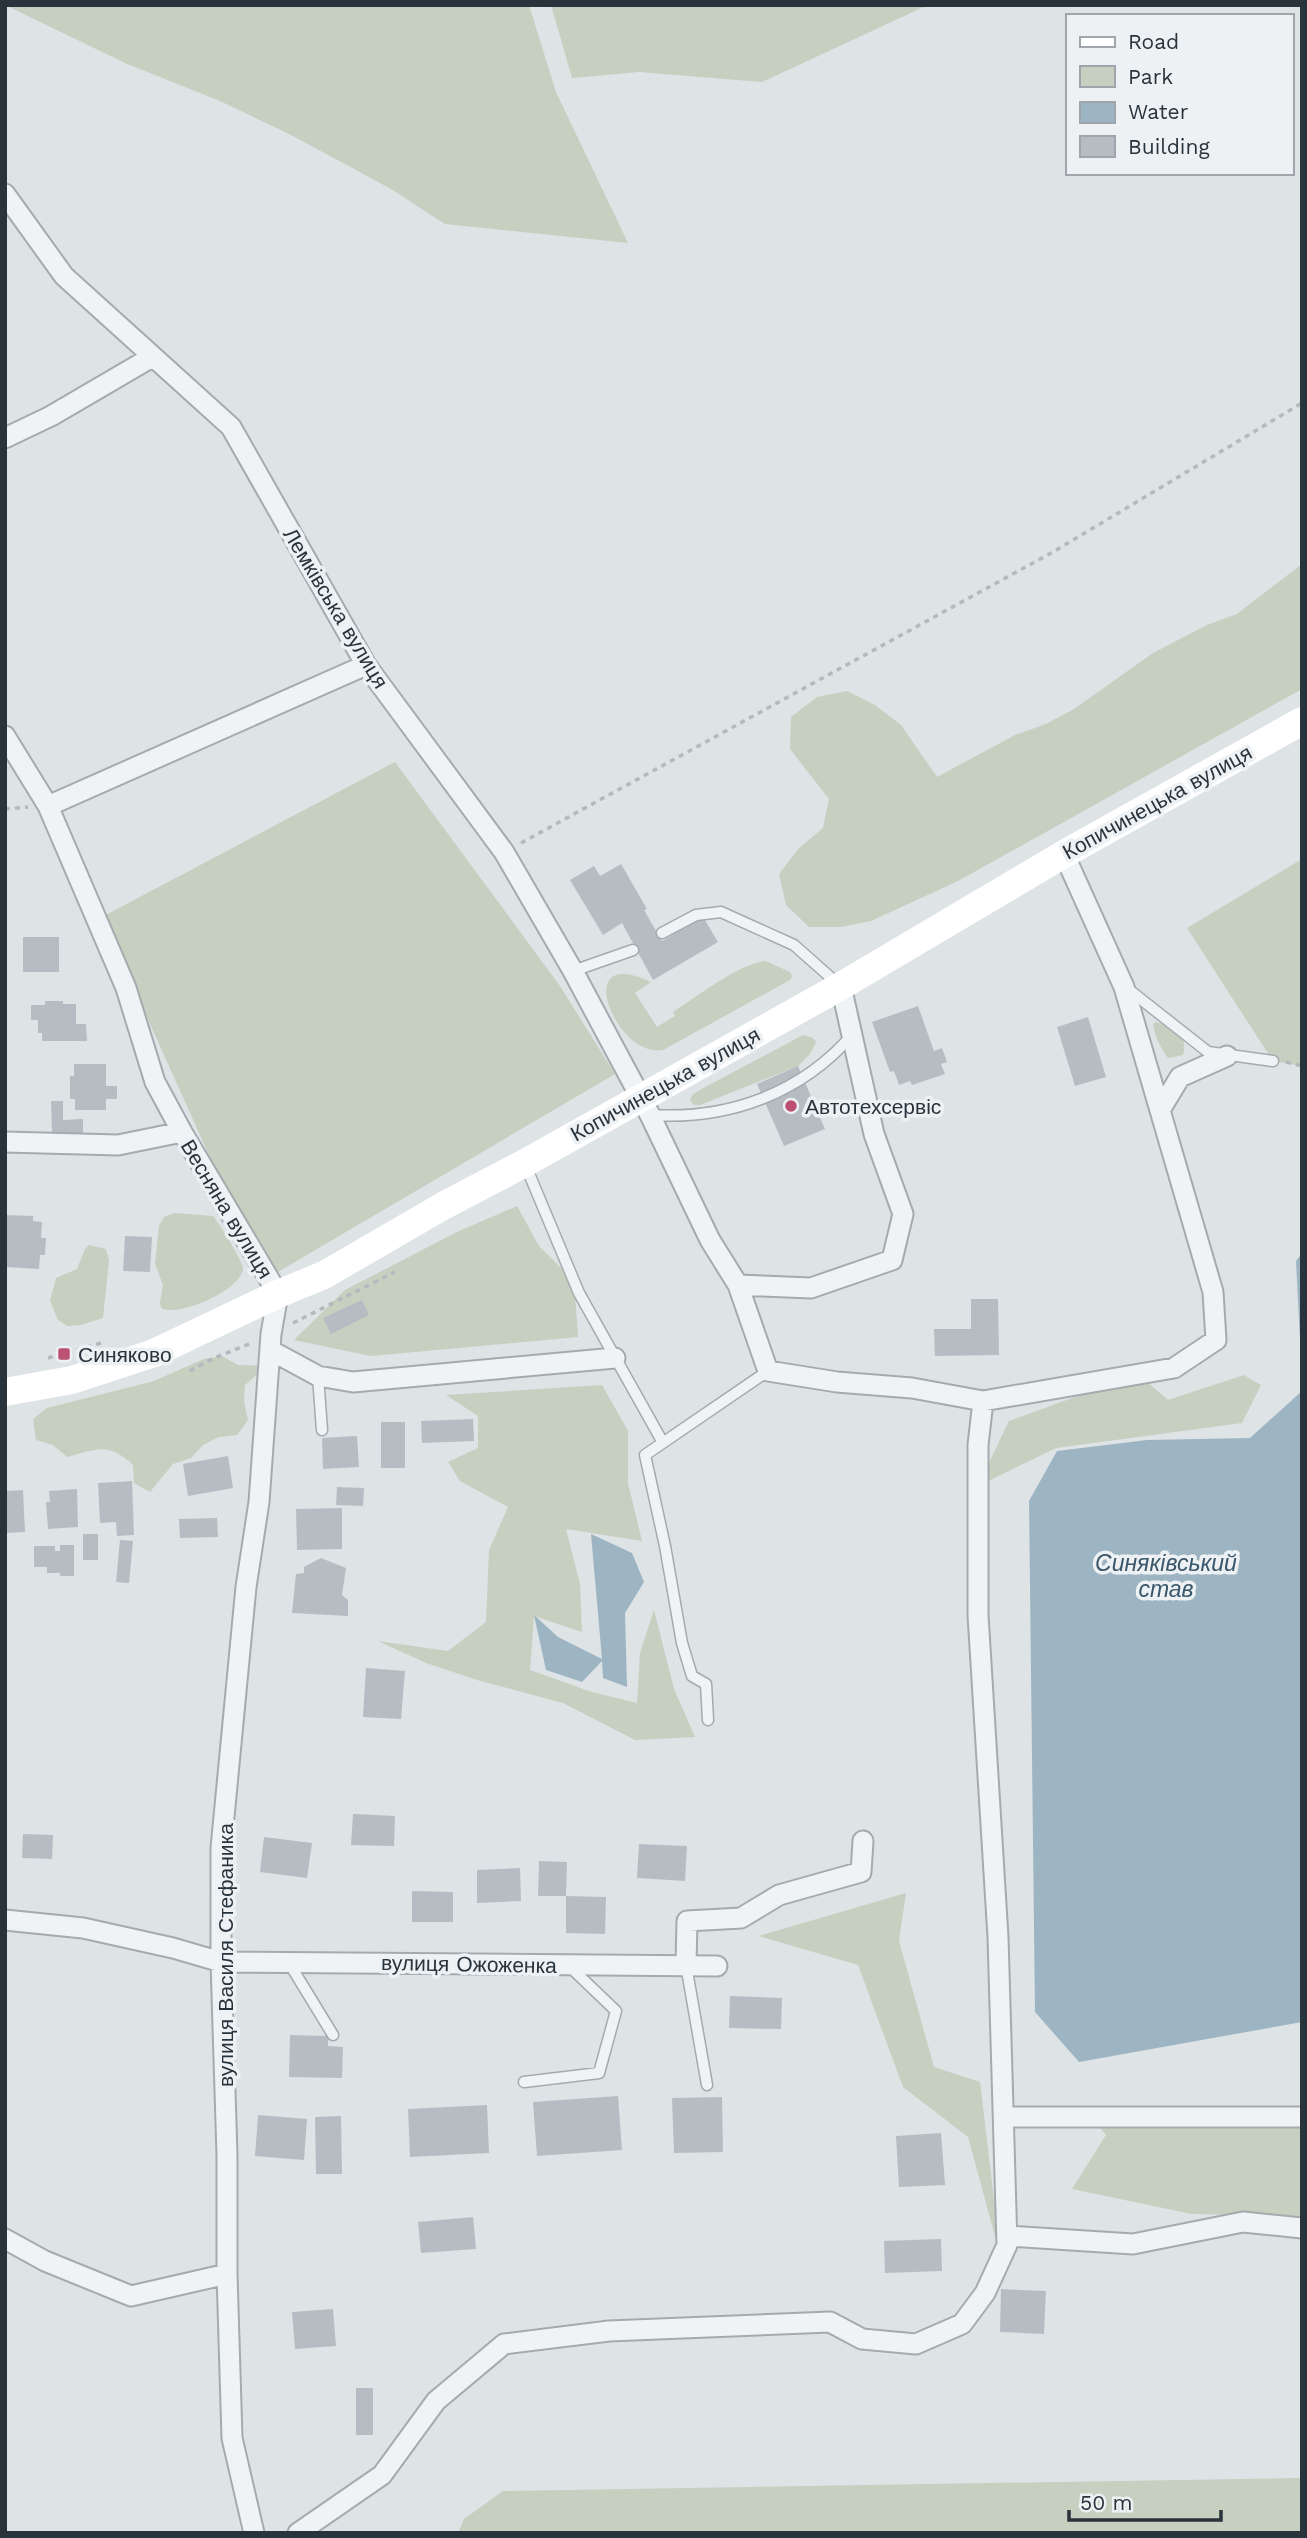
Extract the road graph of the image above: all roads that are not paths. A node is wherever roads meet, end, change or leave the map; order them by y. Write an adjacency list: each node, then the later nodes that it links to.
1 (5, 194): 2 (street, Лемківська вулиця)
2 (152, 357): 3 (street); 4 (street, Лемківська вулиця)
3 (5, 438)
4 (366, 665): 7 (street); 11 (street, Лемківська вулиця)
5 (1296, 727): 8 (main road, Копичинецька вулиця)
6 (5, 736): 7 (street)
7 (48, 806): 19 (street)
8 (1064, 854): 12 (main road, Копичинецька вулиця); 13 (street)
9 (662, 933): 12 (lane)
10 (633, 950): 11 (lane)
11 (572, 971): 17 (street, Лемківська вулиця)
12 (841, 986): 14 (street); 17 (main road, Копичинецька вулиця)
13 (1125, 987): 15 (lane); 18 (street)
14 (853, 1034): 17 (lane); 22 (street)
15 (1227, 1056): 16 (lane); 18 (street)
16 (1273, 1061)
17 (645, 1106): 21 (main road, Копичинецька вулиця); 22 (street, Лемківська вулиця)
18 (1160, 1110): 29 (street)
19 (182, 1132): 20 (street, Весняна вулиця); 23 (street, Весняна вулиця)
20 (5, 1142)
21 (525, 1163): 23 (main road, Копичинецька вулиця); 25 (lane)
22 (738, 1285): 26 (street, Лемківська вулиця)
23 (278, 1294): 24 (street, вулиця Василя Стефаника); 28 (main road, Копичинецька вулиця)
24 (270, 1350): 27 (street); 35 (street, вулиця Василя Стефаника)
25 (615, 1357): 27 (street); 31 (lane)
26 (768, 1371): 29 (street); 31 (lane)
27 (318, 1376): 30 (lane)
28 (5, 1392)
29 (983, 1401): 43 (street)
30 (322, 1430)
31 (662, 1441): 32 (lane)
32 (708, 1720)
33 (863, 1841): 37 (street)
34 (5, 1920): 35 (street, вулиця Ожоженка)
35 (221, 1962): 36 (street, вулиця Ожоженка); 48 (street, вулиця Василя Стефаника)
36 (289, 1962): 38 (street, вулиця Ожоженка); 40 (lane)
37 (686, 1964): 38 (street, вулиця Ожоженка); 39 (street, вулиця Ожоженка); 42 (lane)
38 (568, 1965): 41 (lane)
39 (717, 1966)
40 (333, 2035)
41 (524, 2082)
42 (707, 2085)
43 (1004, 2117): 44 (street); 46 (street)
44 (1302, 2117)
45 (1302, 2228): 46 (street)
46 (1007, 2236): 50 (street)
47 (5, 2239): 48 (street)
48 (227, 2274): 49 (street, вулиця Василя Стефаника)
49 (254, 2533)
50 (298, 2533)

